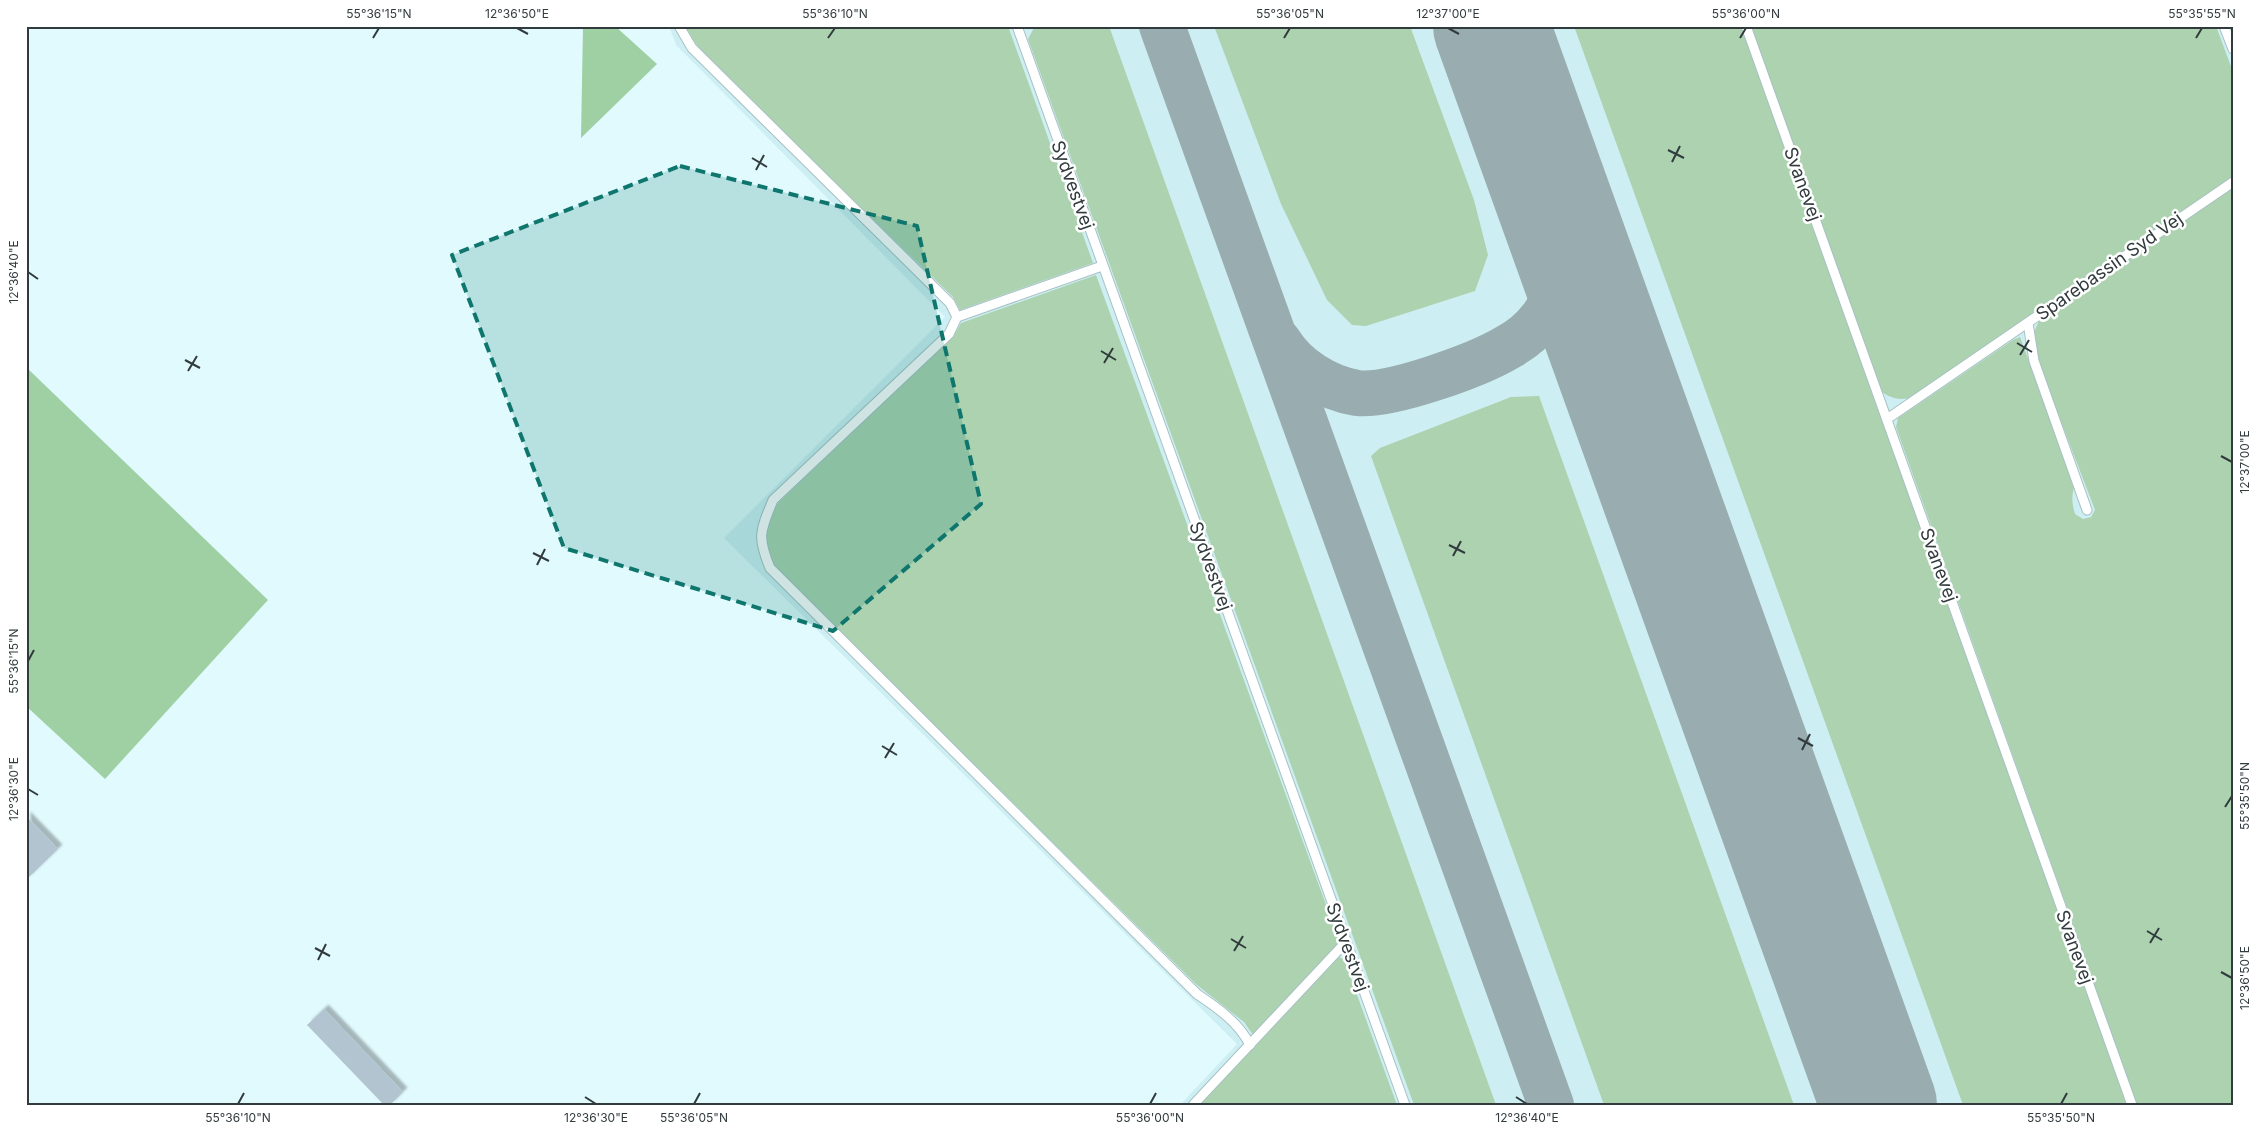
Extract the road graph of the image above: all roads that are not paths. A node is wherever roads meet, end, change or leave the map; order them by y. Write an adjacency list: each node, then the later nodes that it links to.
1 (678, 26): 8 (lane)
2 (1016, 26): 7 (lane, Sydvestvej)
3 (1746, 26): 10 (lane, Svanevej)
4 (2224, 26): 5 (lane)
5 (2233, 49)
6 (2233, 182): 9 (lane, Sparebassin Syd Vej)
7 (1102, 266): 8 (lane); 12 (lane, Sydvestvej)
8 (957, 318): 13 (lane)
9 (2028, 323): 10 (lane, Sparebassin Syd Vej); 11 (lane)
10 (1887, 420): 16 (lane, Svanevej)
11 (2087, 510)
12 (1346, 942): 13 (lane); 15 (lane, Sydvestvej)
13 (1250, 1045): 14 (lane)
14 (1193, 1105)
15 (1405, 1105)
16 (2132, 1105)

